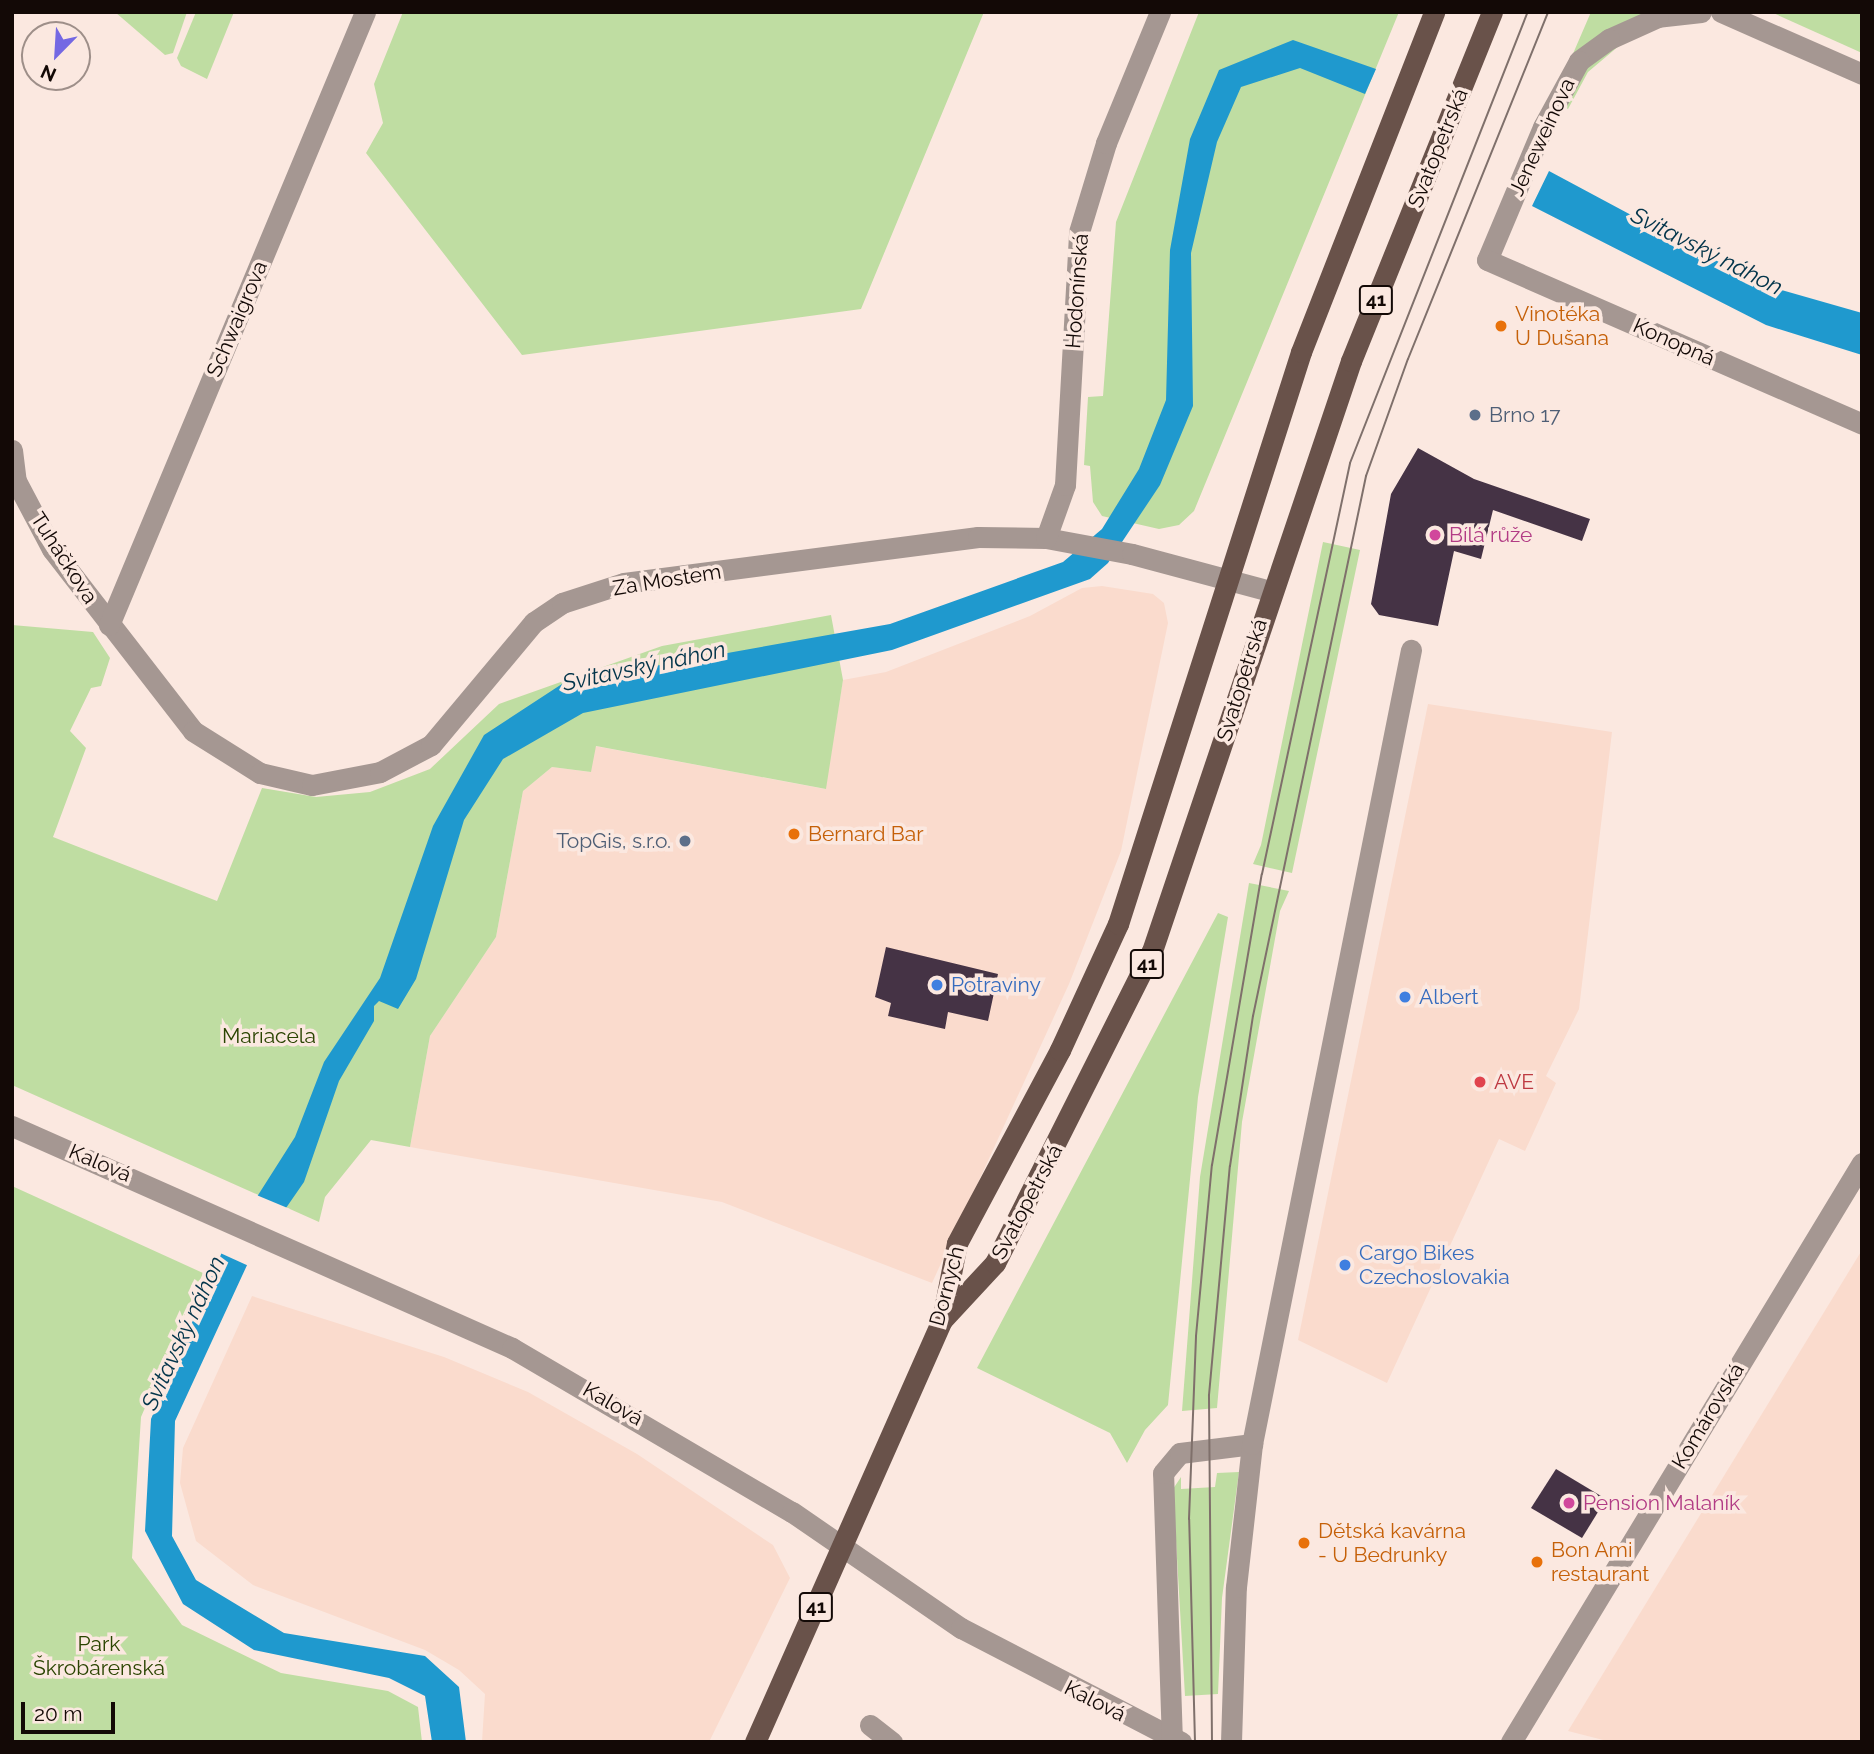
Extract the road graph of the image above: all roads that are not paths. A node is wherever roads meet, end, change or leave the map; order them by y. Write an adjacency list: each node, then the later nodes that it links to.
1 (365, 12): 14 (street, Schwaigrova)
2 (1160, 12): 11 (street, Hodonínská)
3 (1434, 12): 12 (main road, Svatopetrská / 41)
4 (1492, 12): 13 (main road, Svatopetrská / 41)
5 (1701, 12): 8 (street, Jeneweinova)
6 (1721, 12): 7 (street)
7 (1862, 74)
8 (1487, 260): 9 (street, Konopná)
9 (1862, 424)
10 (12, 450): 14 (street, Tuháčkova)
11 (1053, 538): 12 (street, Za Mostem); 14 (street, Za Mostem)
12 (1228, 580): 13 (street, Za Mostem); 16 (main road, Svatopetrská / 41)
13 (1270, 591): 19 (main road, Svatopetrská / 41)
14 (109, 625)
15 (1411, 650): 20 (street)
16 (1160, 796): 19 (main road, Dornych / 41)
17 (12, 1126): 21 (street, Kalová)
18 (1862, 1163): 27 (street, Komárovská)
19 (942, 1320): 21 (main road, Dornych / 41)
20 (1252, 1444): 23 (street); 26 (street)
21 (841, 1547): 23 (street, Kalová); 24 (main road, Dornych / 41)
22 (870, 1725): 25 (street)
23 (1175, 1741)
24 (755, 1742)
25 (892, 1742)
26 (1231, 1742)
27 (1511, 1742)

